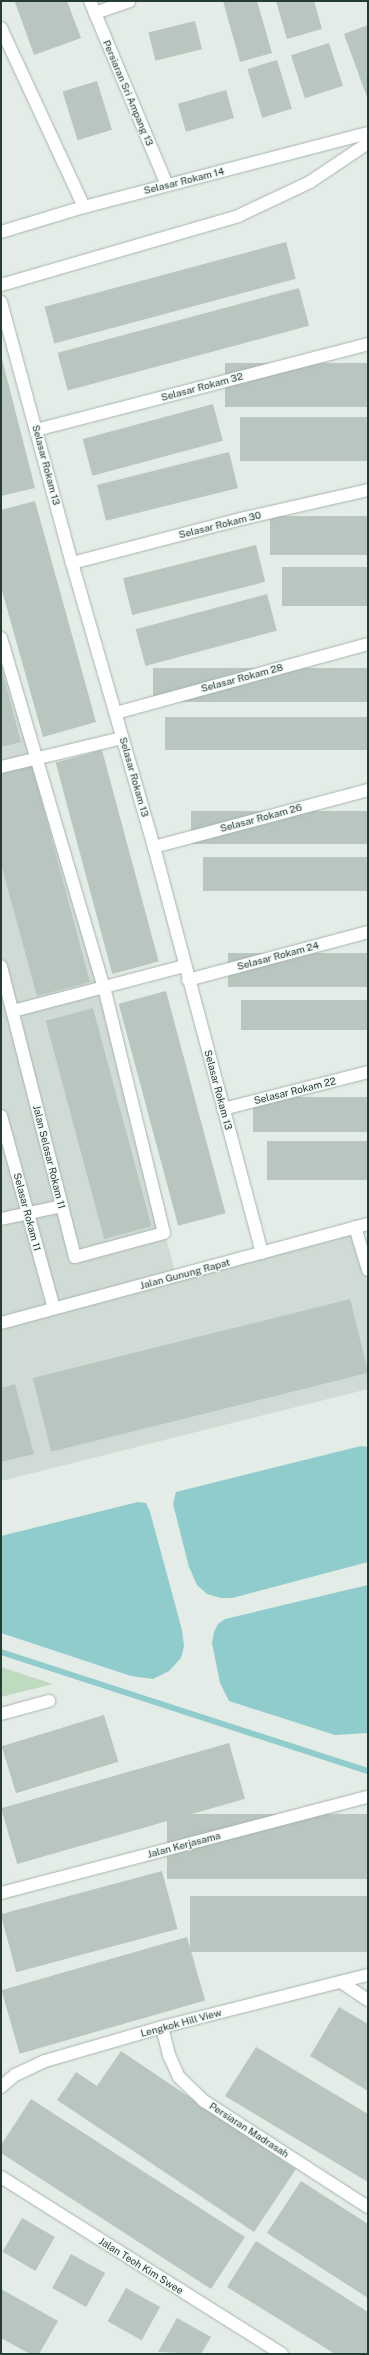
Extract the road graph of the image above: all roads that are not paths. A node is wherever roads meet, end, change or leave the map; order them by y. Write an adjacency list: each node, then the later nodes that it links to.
1 (90, 1): 3 (street, Persiaran Sri Ampang 13)
2 (129, 1): 3 (street)
3 (94, 13): 7 (street, Persiaran Sri Ampang 13)
4 (1, 28): 8 (street)
5 (368, 133): 7 (street, Selasar Rokam 14)
6 (368, 143): 10 (street)
7 (167, 185): 8 (street, Selasar Rokam 14)
8 (84, 207): 9 (street, Selasar Rokam 14)
9 (1, 232)
10 (1, 285)
11 (1, 302): 13 (street, Selasar Rokam 13)
12 (368, 344): 13 (street, Selasar Rokam 32)
13 (36, 430): 15 (street, Selasar Rokam 13)
14 (368, 490): 15 (street, Selasar Rokam 30)
15 (72, 563): 18 (street, Selasar Rokam 13)
16 (1, 638): 20 (street)
17 (368, 644): 18 (street, Selasar Rokam 28)
18 (116, 713): 19 (street, Selasar Rokam 13)
19 (122, 738): 20 (street); 23 (street, Selasar Rokam 13)
20 (36, 757): 21 (street); 28 (street)
21 (1, 767)
22 (368, 790): 23 (street, Selasar Rokam 26)
23 (154, 847): 26 (street, Selasar Rokam 13)
24 (368, 932): 27 (street, Selasar Rokam 24)
25 (1, 966): 29 (street, Jalan Selasar Rokam 11)
26 (184, 966): 27 (street, Selasar Rokam 13); 28 (street)
27 (188, 980): 31 (street, Selasar Rokam 13)
28 (104, 986): 29 (street); 33 (street, Jalan Selasar Rokam 11)
29 (13, 1011): 33 (street, Jalan Selasar Rokam 11)
30 (368, 1072): 31 (street, Selasar Rokam 22)
31 (223, 1109): 38 (street, Selasar Rokam 13)
32 (1, 1116): 34 (street, Selasar Rokam 11)
33 (62, 1206): 34 (street)
34 (28, 1214): 35 (street); 40 (street, Selasar Rokam 11)
35 (1, 1219)
36 (368, 1224): 37 (street, Jalan Gunung Rapat)
37 (355, 1227): 38 (street, Jalan Gunung Rapat); 39 (street)
38 (262, 1254): 40 (street, Jalan Gunung Rapat)
39 (368, 1270)
40 (54, 1308): 41 (street, Jalan Gunung Rapat)
41 (1, 1323)
42 (49, 1701): 43 (street)
43 (1, 1714)
44 (368, 1797): 45 (street, Jalan Kerjasama)
45 (1, 1893)
46 (368, 1975): 47 (street, Lengkok Hill View)
47 (341, 1982): 48 (street); 49 (street, Lengkok Hill View)
48 (368, 2000)
49 (162, 2027): 50 (street, Lengkok Hill View); 52 (street, Persiaran Madrasah)
50 (1, 2087)
51 (1, 2177): 53 (street, Jalan Teoh Kim Swee)
52 (368, 2208)
53 (282, 2354)

